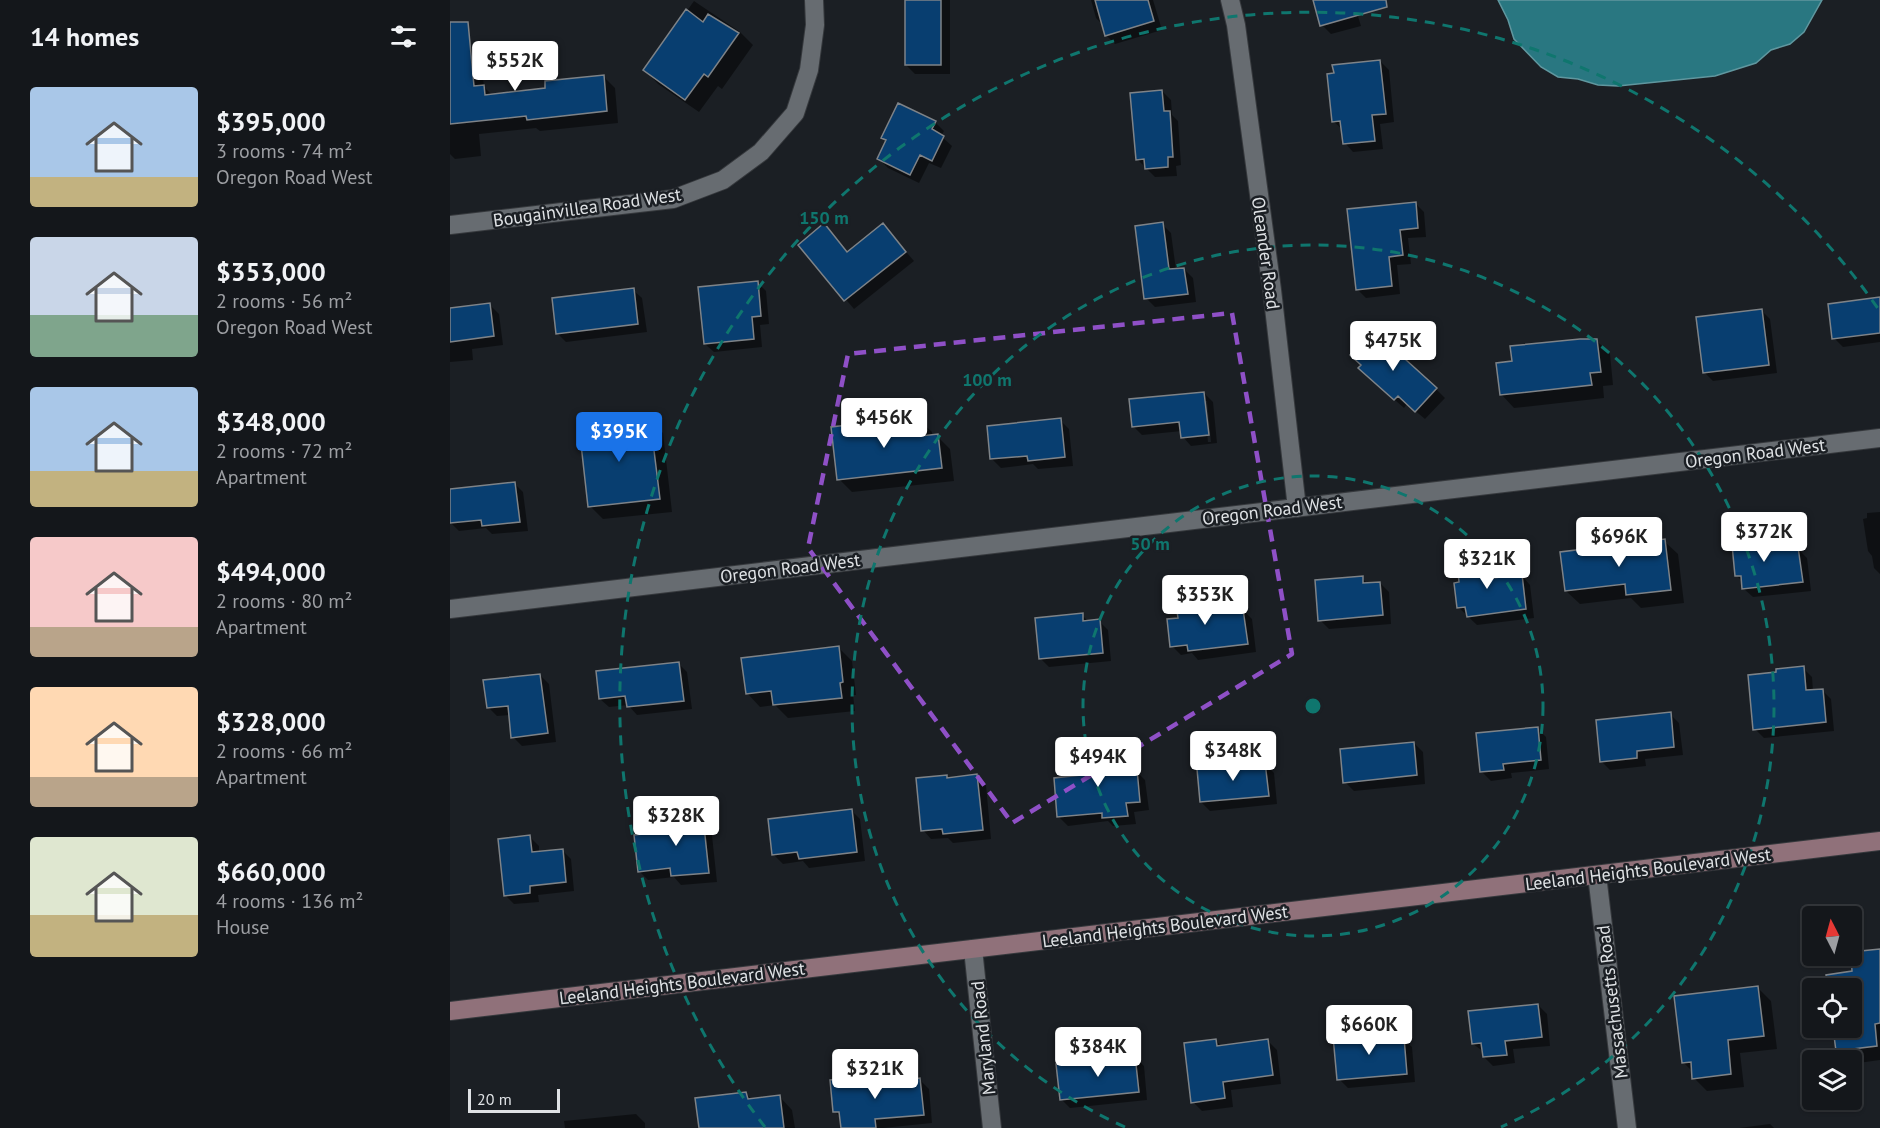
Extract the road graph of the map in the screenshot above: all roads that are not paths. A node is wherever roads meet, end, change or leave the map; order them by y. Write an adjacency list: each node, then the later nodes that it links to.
1 (814, 0): 3 (street, Bougainvillea Road West)
2 (1230, 0): 5 (street, Oleander Road)
3 (450, 225)
4 (1880, 438): 5 (street, Oregon Road West)
5 (1297, 508): 6 (street, Oregon Road West)
6 (450, 609)
7 (1880, 841): 8 (main road, Leeland Heights Boulevard West)
8 (1597, 875): 9 (main road, Leeland Heights Boulevard West); 12 (street, Massachusetts Road)
9 (973, 949): 10 (main road, Leeland Heights Boulevard West); 11 (street, Maryland Road)
10 (450, 1011)
11 (992, 1128)
12 (1627, 1128)

